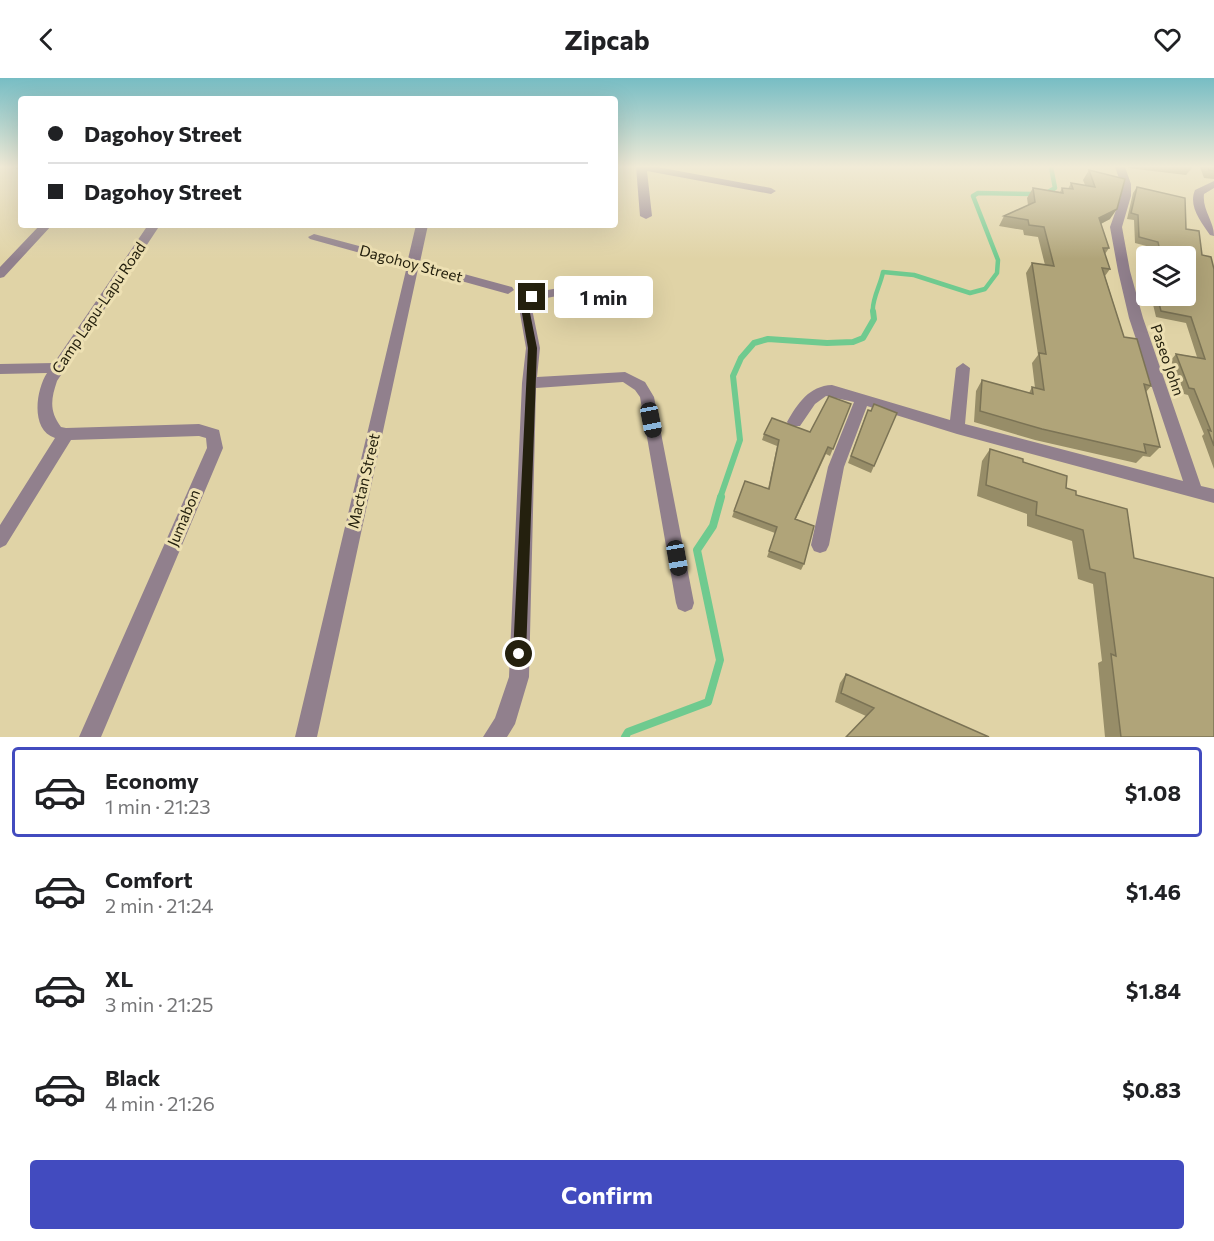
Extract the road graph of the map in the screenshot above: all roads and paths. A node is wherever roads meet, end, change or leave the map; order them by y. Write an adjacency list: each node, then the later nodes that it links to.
1 (644, 198): 4 (street)
2 (1125, 198): 22 (street, Paseo John)
3 (1197, 198): 8 (street)
4 (646, 216)
5 (43, 228): 11 (street)
6 (152, 228): 14 (street, Camp Lapu-Lapu Road)
7 (421, 228): 10 (street, Mactan Street)
8 (1214, 233)
9 (314, 237): 10 (street, Dagohoy Street)
10 (413, 264): 13 (street, Dagohoy Street); 28 (street, Mactan Street)
11 (0, 274)
12 (622, 280): 17 (street)
13 (508, 290)
14 (58, 368): 16 (street); 21 (street, Camp Lapu-Lapu Road)
15 (963, 368): 20 (street)
16 (0, 369)
17 (529, 383): 26 (street); 29 (street)
18 (862, 400): 19 (street); 20 (street); 25 (street)
19 (795, 422)
20 (957, 428): 22 (street)
21 (66, 434): 24 (street); 27 (street, Jumabon)
22 (1195, 492): 23 (street)
23 (1214, 496)
24 (0, 540)
25 (820, 545)
26 (685, 603)
27 (90, 737)
28 (306, 737)
29 (494, 737)

